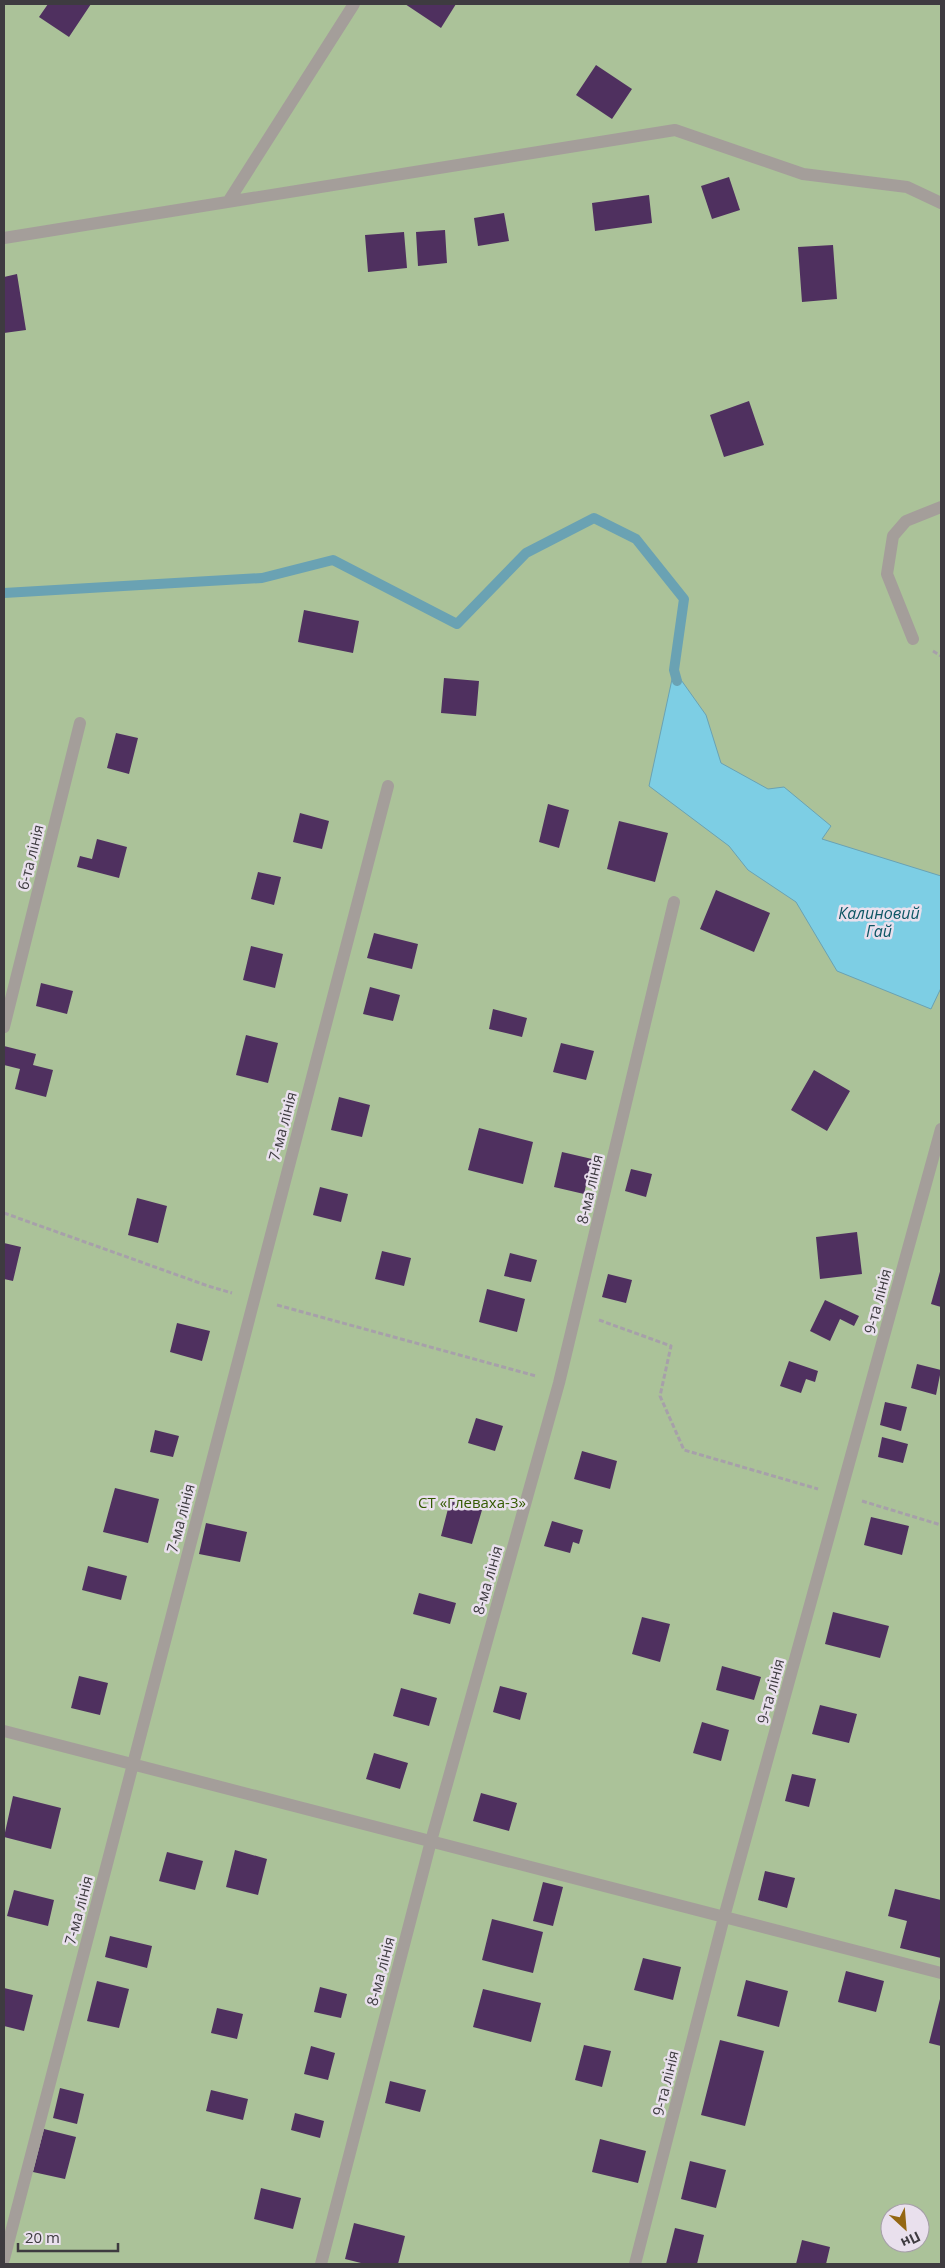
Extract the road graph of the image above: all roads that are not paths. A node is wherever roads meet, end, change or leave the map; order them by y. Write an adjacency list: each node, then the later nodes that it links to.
1 (354, 4): 2 (lane)
2 (228, 202): 3 (lane); 4 (lane)
3 (941, 203)
4 (4, 238)
5 (941, 507): 6 (lane)
6 (913, 638)
7 (80, 723): 10 (lane, 6-та лінія)
8 (388, 786): 13 (lane, 7-ма лінія)
9 (674, 902): 14 (lane, 8-ма лінія)
10 (4, 1027)
11 (941, 1129): 15 (lane, 9-та лінія)
12 (4, 1731): 13 (lane)
13 (133, 1764): 14 (lane); 17 (lane, 7-ма лінія)
14 (431, 1841): 15 (lane); 18 (lane, 8-ма лінія)
15 (724, 1917): 16 (lane); 19 (lane, 9-та лінія)
16 (941, 1973)
17 (4, 2259)
18 (321, 2264)
19 (635, 2264)

